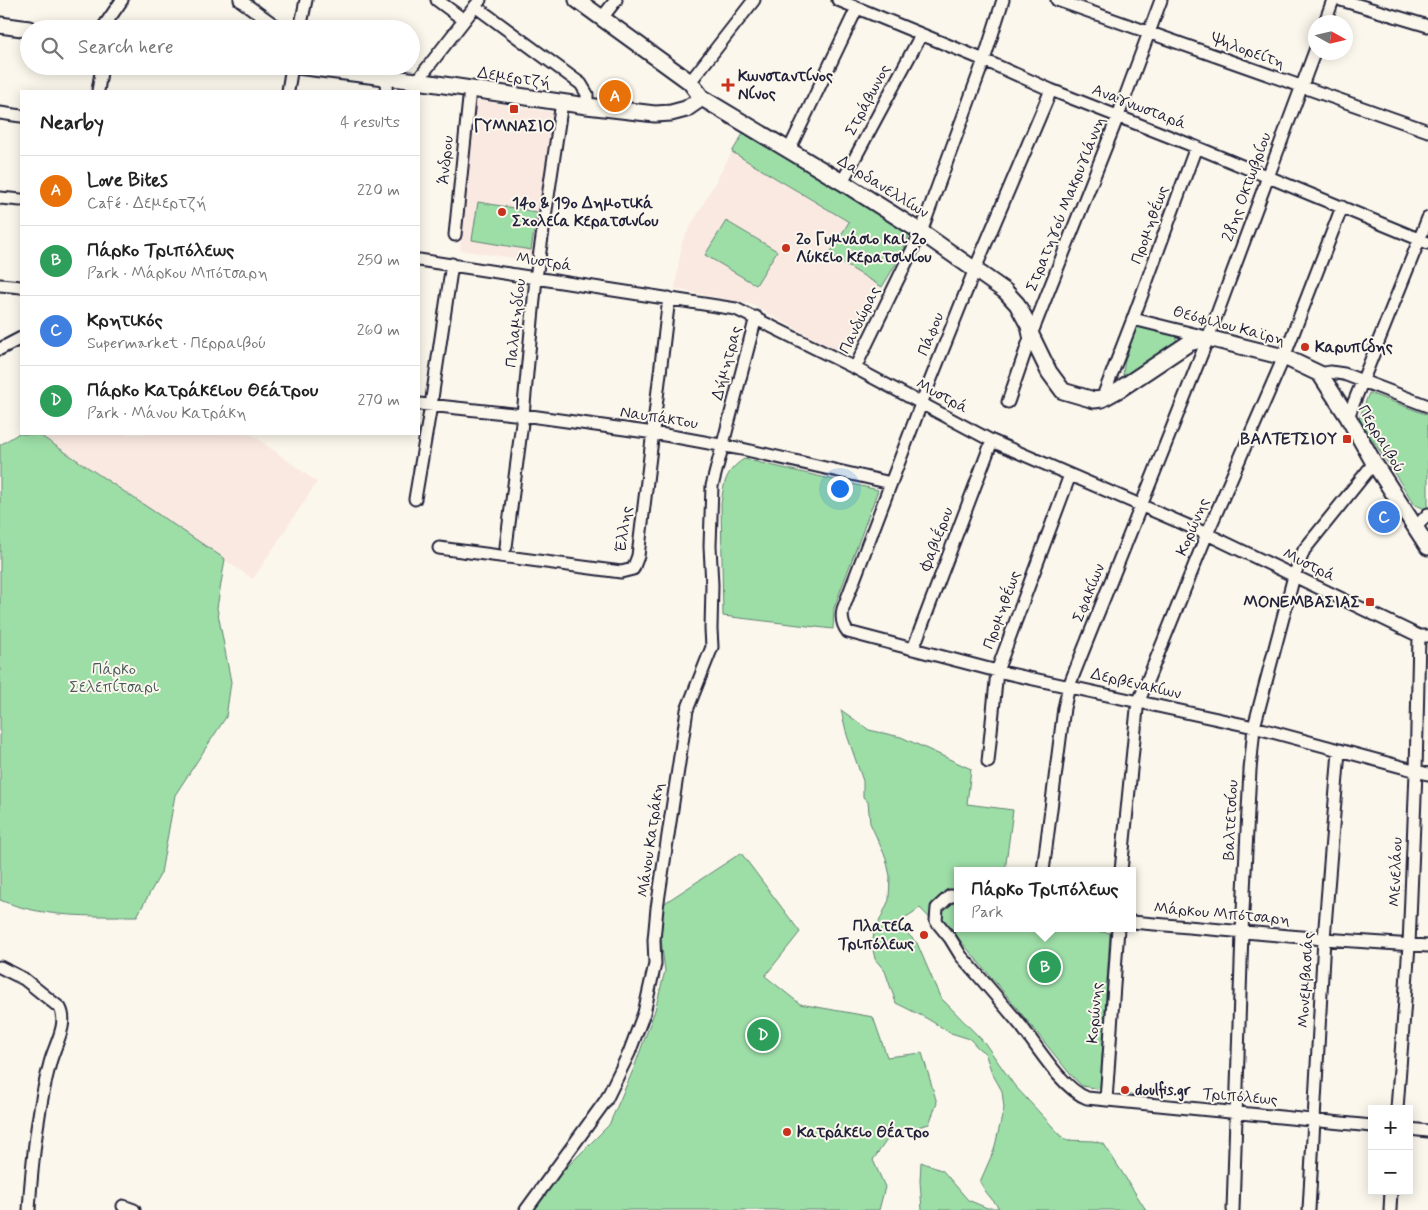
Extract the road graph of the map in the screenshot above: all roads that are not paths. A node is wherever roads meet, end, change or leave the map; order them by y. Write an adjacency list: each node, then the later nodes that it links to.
1 (122, 0): 18 (street)
2 (240, 0): 19 (street)
3 (306, 0): 20 (street)
4 (437, 0): 21 (street)
5 (577, 0): 17 (street)
6 (616, 0): 17 (street)
7 (754, 0): 33 (street)
8 (838, 0): 15 (street, Αναγνωσταρά)
9 (1003, 0): 27 (street, Πανδώρας)
10 (1058, 0): 25 (street, Ψηλορείτη)
11 (1161, 0): 25 (street, Στρατηγού Μακρυγιάννη)
12 (1333, 0): 16 (street)
13 (1341, 0): 23 (street)
14 (477, 3): 21 (street); 42 (street)
15 (857, 8): 26 (street, Αναγνωσταρά); 48 (street)
16 (1328, 15)
17 (601, 19): 33 (street)
18 (108, 20)
19 (268, 20)
20 (302, 20)
21 (464, 20): 32 (street)
22 (0, 25): 24 (street)
23 (1428, 26)
24 (20, 28)
25 (1148, 32): 35 (street, Ψηλορείτη); 45 (street, Στρατηγού Μακρυγιάννη)
26 (921, 35): 27 (street, Αναγνωσταρά); 50 (street, Στράβωνος)
27 (984, 60): 39 (street, Αναγνωσταρά); 55 (street, Πανδώρας)
28 (1312, 60): 35 (street, 28ης Οκτωβρίου)
29 (101, 75): 37 (street)
30 (291, 75): 38 (street)
31 (342, 75): 34 (street, Δεμερτζή)
32 (417, 81): 34 (street, Δεμερτζή); 36 (street, Δεμερτζή)
33 (690, 82): 40 (street)
34 (386, 84)
35 (1301, 88): 46 (street, Ψηλορείτη); 49 (street, 28ης Οκτωβρίου)
36 (470, 89): 41 (street, Δεμερτζή); 56 (street, Άνδρου)
37 (98, 90)
38 (288, 90)
39 (1051, 90): 45 (street, Αναγνωσταρά); 60 (street, Πάφου)
40 (702, 98): 42 (street, Δεμερτζή); 48 (street, Δαρδανελλίων)
41 (562, 102): 42 (street, Δεμερτζή); 61 (street, Παλαμηδίου)
42 (587, 106)
43 (0, 113): 44 (street)
44 (20, 116)
45 (1118, 116): 47 (street, Αναγνωσταρά); 67 (street, Στρατηγού Μακρυγιάννη)
46 (1428, 131)
47 (1196, 146): 49 (street, Αναγνωσταρά); 66 (street, Προμηθέως)
48 (788, 150): 50 (street, Δαρδανελλίων)
49 (1268, 176): 53 (street, Αναγνωσταρά); 68 (street, 28ης Οκτωβρίου)
50 (842, 182): 55 (street, Δαρδανελλίων)
51 (0, 198): 52 (street)
52 (20, 200)
53 (1342, 207): 57 (street, Αναγνωσταρά); 71 (street, Κορώνης)
54 (1428, 218): 57 (street)
55 (920, 232): 60 (street, Δαρδανελλίων); 72 (street, Πανδώρας)
56 (455, 235)
57 (1424, 242): 74 (street)
58 (420, 260): 59 (street, Μυστρά)
59 (452, 264): 61 (street, Μυστρά); 79 (street)
60 (975, 269): 67 (street, Δαρδανελλίων); 78 (street, Πάφου)
61 (536, 278): 64 (street, Μυστρά); 81 (street, Παλαμηδίου)
62 (0, 285): 63 (street)
63 (20, 287)
64 (669, 298): 65 (street, Μυστρά); 83 (street, Έλλης)
65 (756, 318): 72 (street, Μυστρά); 85 (street, Δήμητρας)
66 (1133, 319): 68 (street, Θεόφιλου Καϊρη); 75 (street, Προμηθέως)
67 (1031, 335): 75 (street, Δαρδανελλίων); 76 (street)
68 (1208, 338): 71 (street, Θεόφιλου Καϊρη); 75 (street); 90 (street, Σφακίων)
69 (20, 339): 70 (street)
70 (0, 349)
71 (1284, 357): 73 (street, Θεόφιλου Καϊρη); 93 (street, Κορώνης)
72 (855, 368): 78 (street, Μυστρά)
73 (1320, 374): 74 (street, Θεόφιλου Καϊρη); 82 (street, Περραιβού)
74 (1363, 381): 80 (street, Θεόφιλου Καϊρη); 82 (street)
75 (1102, 399)
76 (1008, 402)
77 (420, 404): 79 (street, Ναυπάκτου)
78 (921, 404): 84 (street, Μυστρά); 88 (street, Πάφου)
79 (431, 405): 81 (street, Ναυπάκτου); 89 (street)
80 (1428, 406)
81 (523, 415): 83 (street, Ναυπάκτου); 94 (street, Παλαμηδίου)
82 (1348, 417): 86 (street, Περραιβού)
83 (654, 433): 85 (street, Ναυπάκτου); 96 (street, Έλλης)
84 (992, 441): 87 (street, Μυστρά); 100 (street, Φαβιέρου)
85 (722, 445): 88 (street, Ναυπάκτου); 127 (street, Μάνου Κατράκη)
86 (1374, 463): 92 (street, Περραιβού); 97 (street, Βαλτετσίου)
87 (1070, 475): 90 (street, Μυστρά); 101 (street, Προμηθέως)
88 (891, 483): 98 (street, Πάφου)
89 (415, 500)
90 (1141, 504): 93 (street, Μυστρά); 102 (street, Σφακίων)
91 (1428, 514): 92 (street)
92 (1416, 527): 95 (street, Περραιβού)
93 (1207, 534): 97 (street, Μυστρά); 103 (street, Κορώνης)
94 (506, 547)
95 (1428, 547)
96 (439, 548)
97 (1294, 576): 99 (street, Μυστρά); 104 (street, Βαλτετσίου)
98 (842, 622): 100 (street, Δερβενακίων)
99 (1423, 636): 107 (street, Μενελάου)
100 (913, 648): 101 (street, Δερβενακίων)
101 (997, 670): 102 (street, Δερβενακίων); 106 (street, Προμηθέως)
102 (1069, 686): 103 (street, Δερβενακίων); 108 (street, Σφακίων)
103 (1139, 701): 104 (street, Δερβενακίων); 109 (street, Κορώνης)
104 (1254, 727): 105 (street, Δερβενακίων); 113 (street, Βαλτετσίου)
105 (1339, 751): 107 (street, Δερβενακίων); 114 (street, Μονεμβασιάς)
106 (988, 762)
107 (1422, 773): 115 (street, Μενελάου)
108 (1044, 867)
109 (1121, 867)
110 (954, 896): 118 (street, Τριπόλεως)
111 (1136, 922): 113 (street, Μάρκου Μπότσαρη)
112 (1118, 932): 118 (street, Κορώνης)
113 (1242, 932): 114 (street, Μάρκου Μπότσαρη); 120 (street, Βαλτετσίου)
114 (1324, 939): 115 (street, Μάρκου Μπότσαρη); 121 (street, Μονεμβασιάς)
115 (1410, 945): 116 (street, Μάρκου Μπότσαρη); 119 (street, Μενελάου)
116 (1428, 946)
117 (0, 967): 126 (street)
118 (1106, 1100): 120 (street, Τριπόλεως)
119 (1397, 1105)
120 (1236, 1114): 121 (street, Τριπόλεως); 128 (street, Βαλτετσίου)
121 (1314, 1120): 122 (street, Τριπόλεως); 129 (street, Μονεμβασιάς)
122 (1368, 1126)
123 (1413, 1129): 124 (street)
124 (1428, 1131)
125 (1391, 1195): 130 (street)
126 (30, 1210)
127 (526, 1210)
128 (1232, 1210)
129 (1309, 1210)
130 (1390, 1210)

